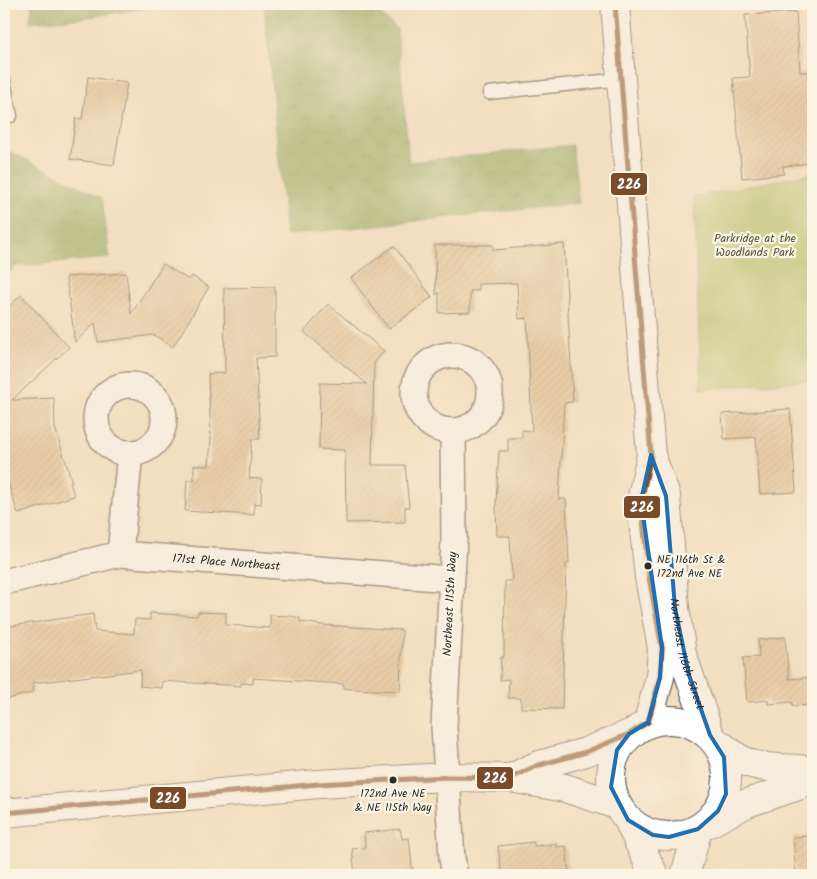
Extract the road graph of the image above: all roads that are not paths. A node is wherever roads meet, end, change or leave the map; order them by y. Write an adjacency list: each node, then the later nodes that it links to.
1 (615, 4): 2 (street, Northeast 116th Street)
2 (621, 79): 4 (lane); 8 (street, Northeast 116th Street)
3 (4, 81): 5 (lane)
4 (489, 93)
5 (11, 116)
6 (452, 432): 10 (street, Northeast 115th Way)
7 (130, 453): 9 (street)
8 (651, 455): 12 (street, Northeast 116th Street); 13 (street, Northeast 116th Street)
9 (120, 554): 10 (street, 171st Place Northeast); 11 (street, 171st Place Northeast)
10 (451, 579): 15 (street, Northeast 115th Way)
11 (4, 582)
12 (638, 728): 13 (street); 16 (street); 19 (street)
13 (712, 738): 14 (street); 20 (street)
14 (813, 771)
15 (447, 777): 16 (street); 18 (street); 21 (street, Northeast 115th Way)
16 (511, 778): 19 (street)
17 (813, 778): 20 (street)
18 (4, 812)
19 (622, 812): 20 (street); 22 (street)
20 (701, 827): 23 (street)
21 (455, 875)
22 (654, 875)
23 (685, 875)

